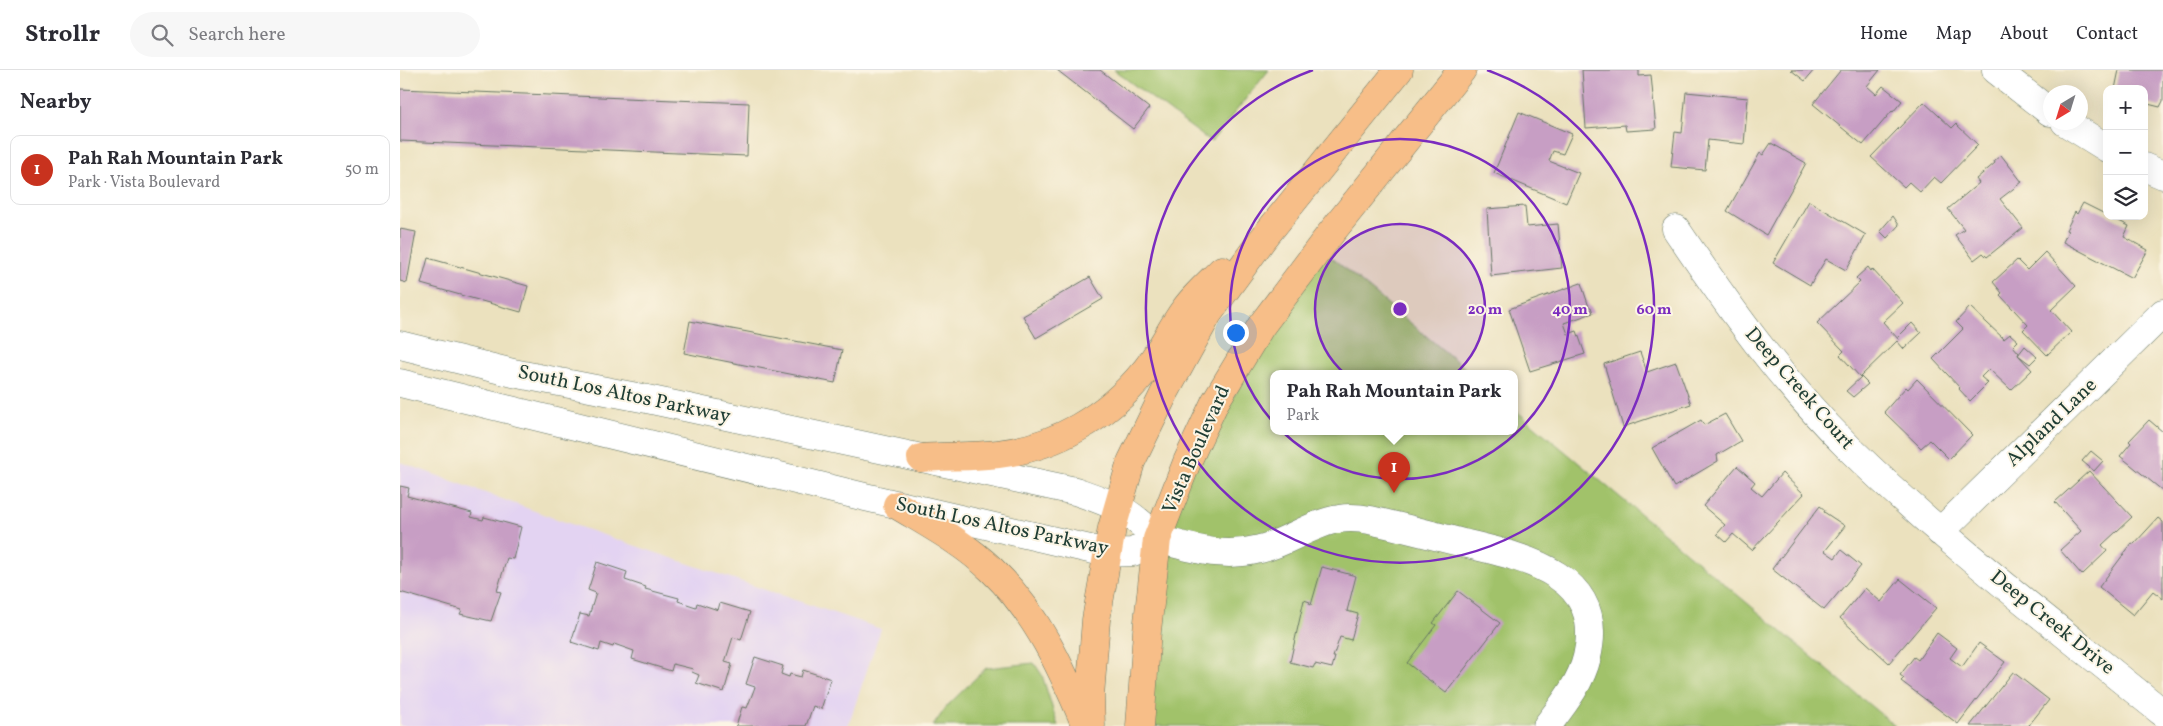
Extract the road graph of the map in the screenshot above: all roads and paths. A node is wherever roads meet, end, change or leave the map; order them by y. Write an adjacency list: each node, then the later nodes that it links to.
1 (1399, 70): 9 (main road)
2 (1462, 70): 18 (main road, Vista Boulevard)
3 (1996, 70): 4 (street)
4 (2043, 107)
5 (2078, 130): 6 (street)
6 (2103, 146)
7 (2148, 169): 8 (street)
8 (2163, 176)
9 (1312, 178): 14 (main road); 16 (main road)
10 (1676, 229): 17 (street, Deep Creek Court)
11 (2163, 313): 17 (street, Alpland Lane)
12 (400, 345): 14 (street, South Los Altos Parkway)
13 (400, 382): 15 (street, South Los Altos Parkway)
14 (922, 458): 16 (street, South Los Altos Parkway)
15 (897, 504): 19 (street, South Los Altos Parkway); 21 (main road)
16 (1118, 506): 18 (street, South Los Altos Parkway); 19 (main road)
17 (1940, 532): 20 (street, Deep Creek Drive)
18 (1157, 539): 19 (street, South Los Altos Parkway); 23 (main road, Vista Boulevard); 24 (street)
19 (1108, 553): 22 (main road)
20 (2163, 713)
21 (1086, 726)
22 (1091, 726)
23 (1140, 726)
24 (1547, 726)

